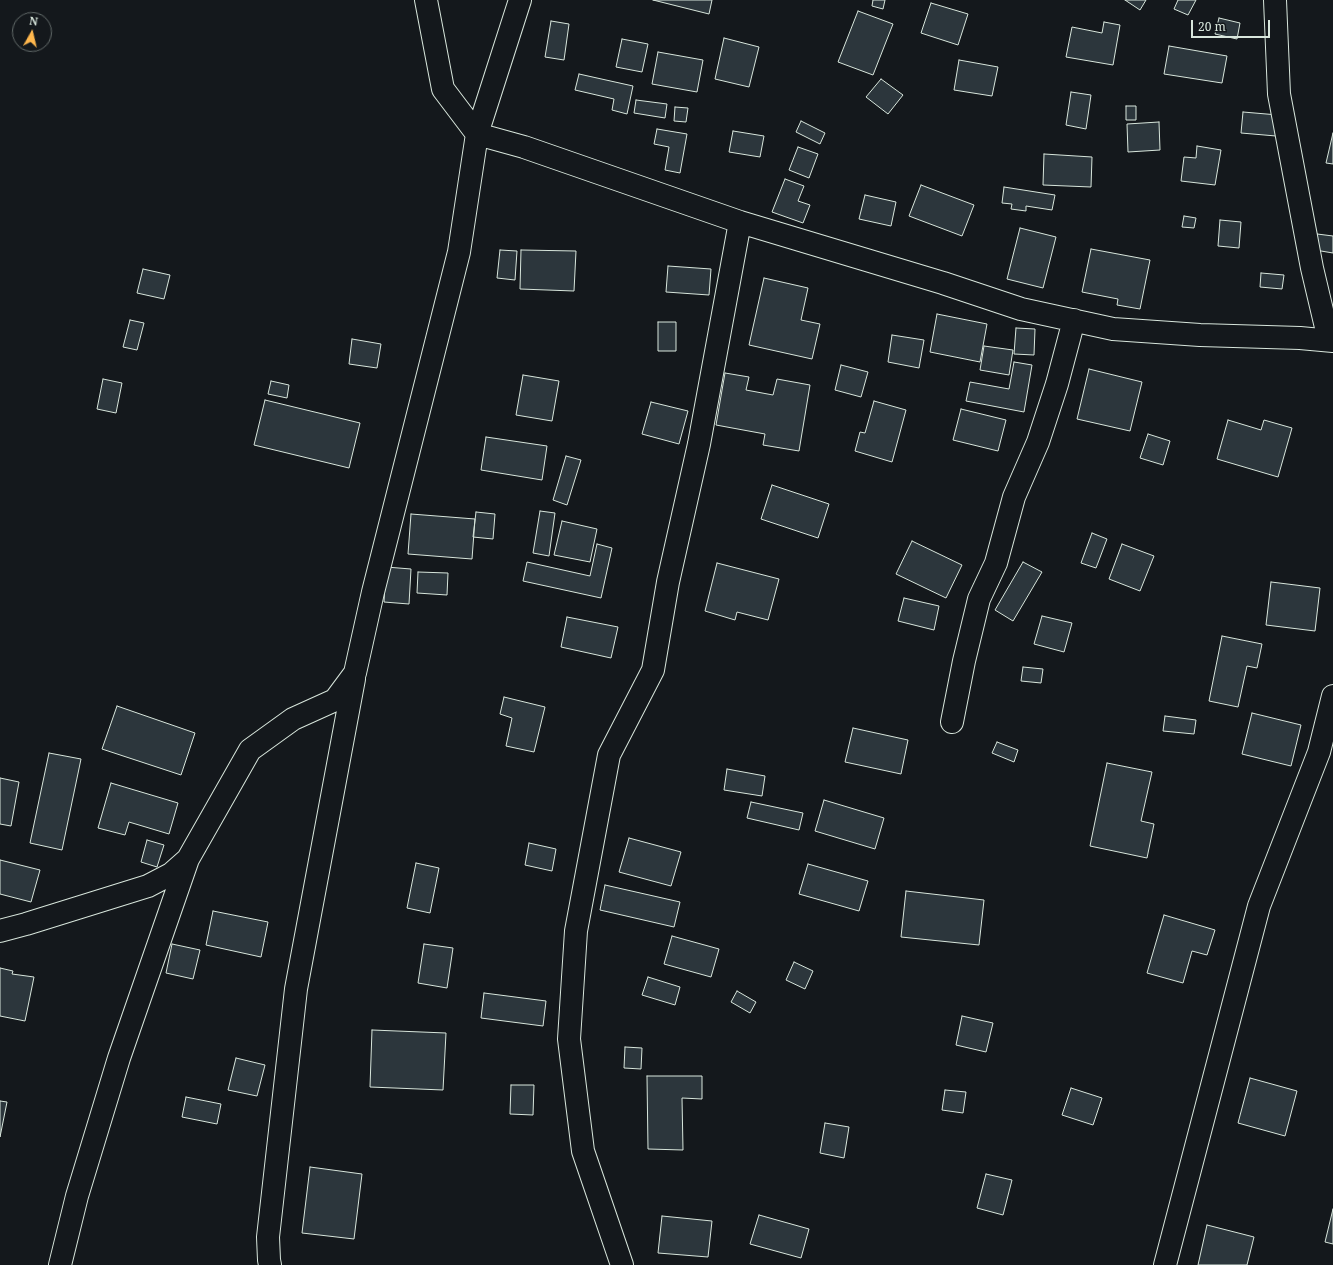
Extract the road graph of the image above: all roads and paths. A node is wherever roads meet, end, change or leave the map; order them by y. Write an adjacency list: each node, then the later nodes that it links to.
1 (426, 0): 4 (street)
2 (520, 0): 4 (street)
3 (1275, 0): 7 (street)
4 (477, 134): 5 (street); 8 (street)
5 (740, 222): 6 (street); 15 (street)
6 (1074, 320): 7 (street); 10 (street)
7 (1331, 340)
8 (355, 673): 11 (street); 14 (street)
9 (1333, 696): 16 (street)
10 (952, 722)
11 (188, 859): 12 (street); 13 (street)
12 (0, 931)
13 (60, 1265)
14 (270, 1265)
15 (622, 1265)
16 (1165, 1265)

